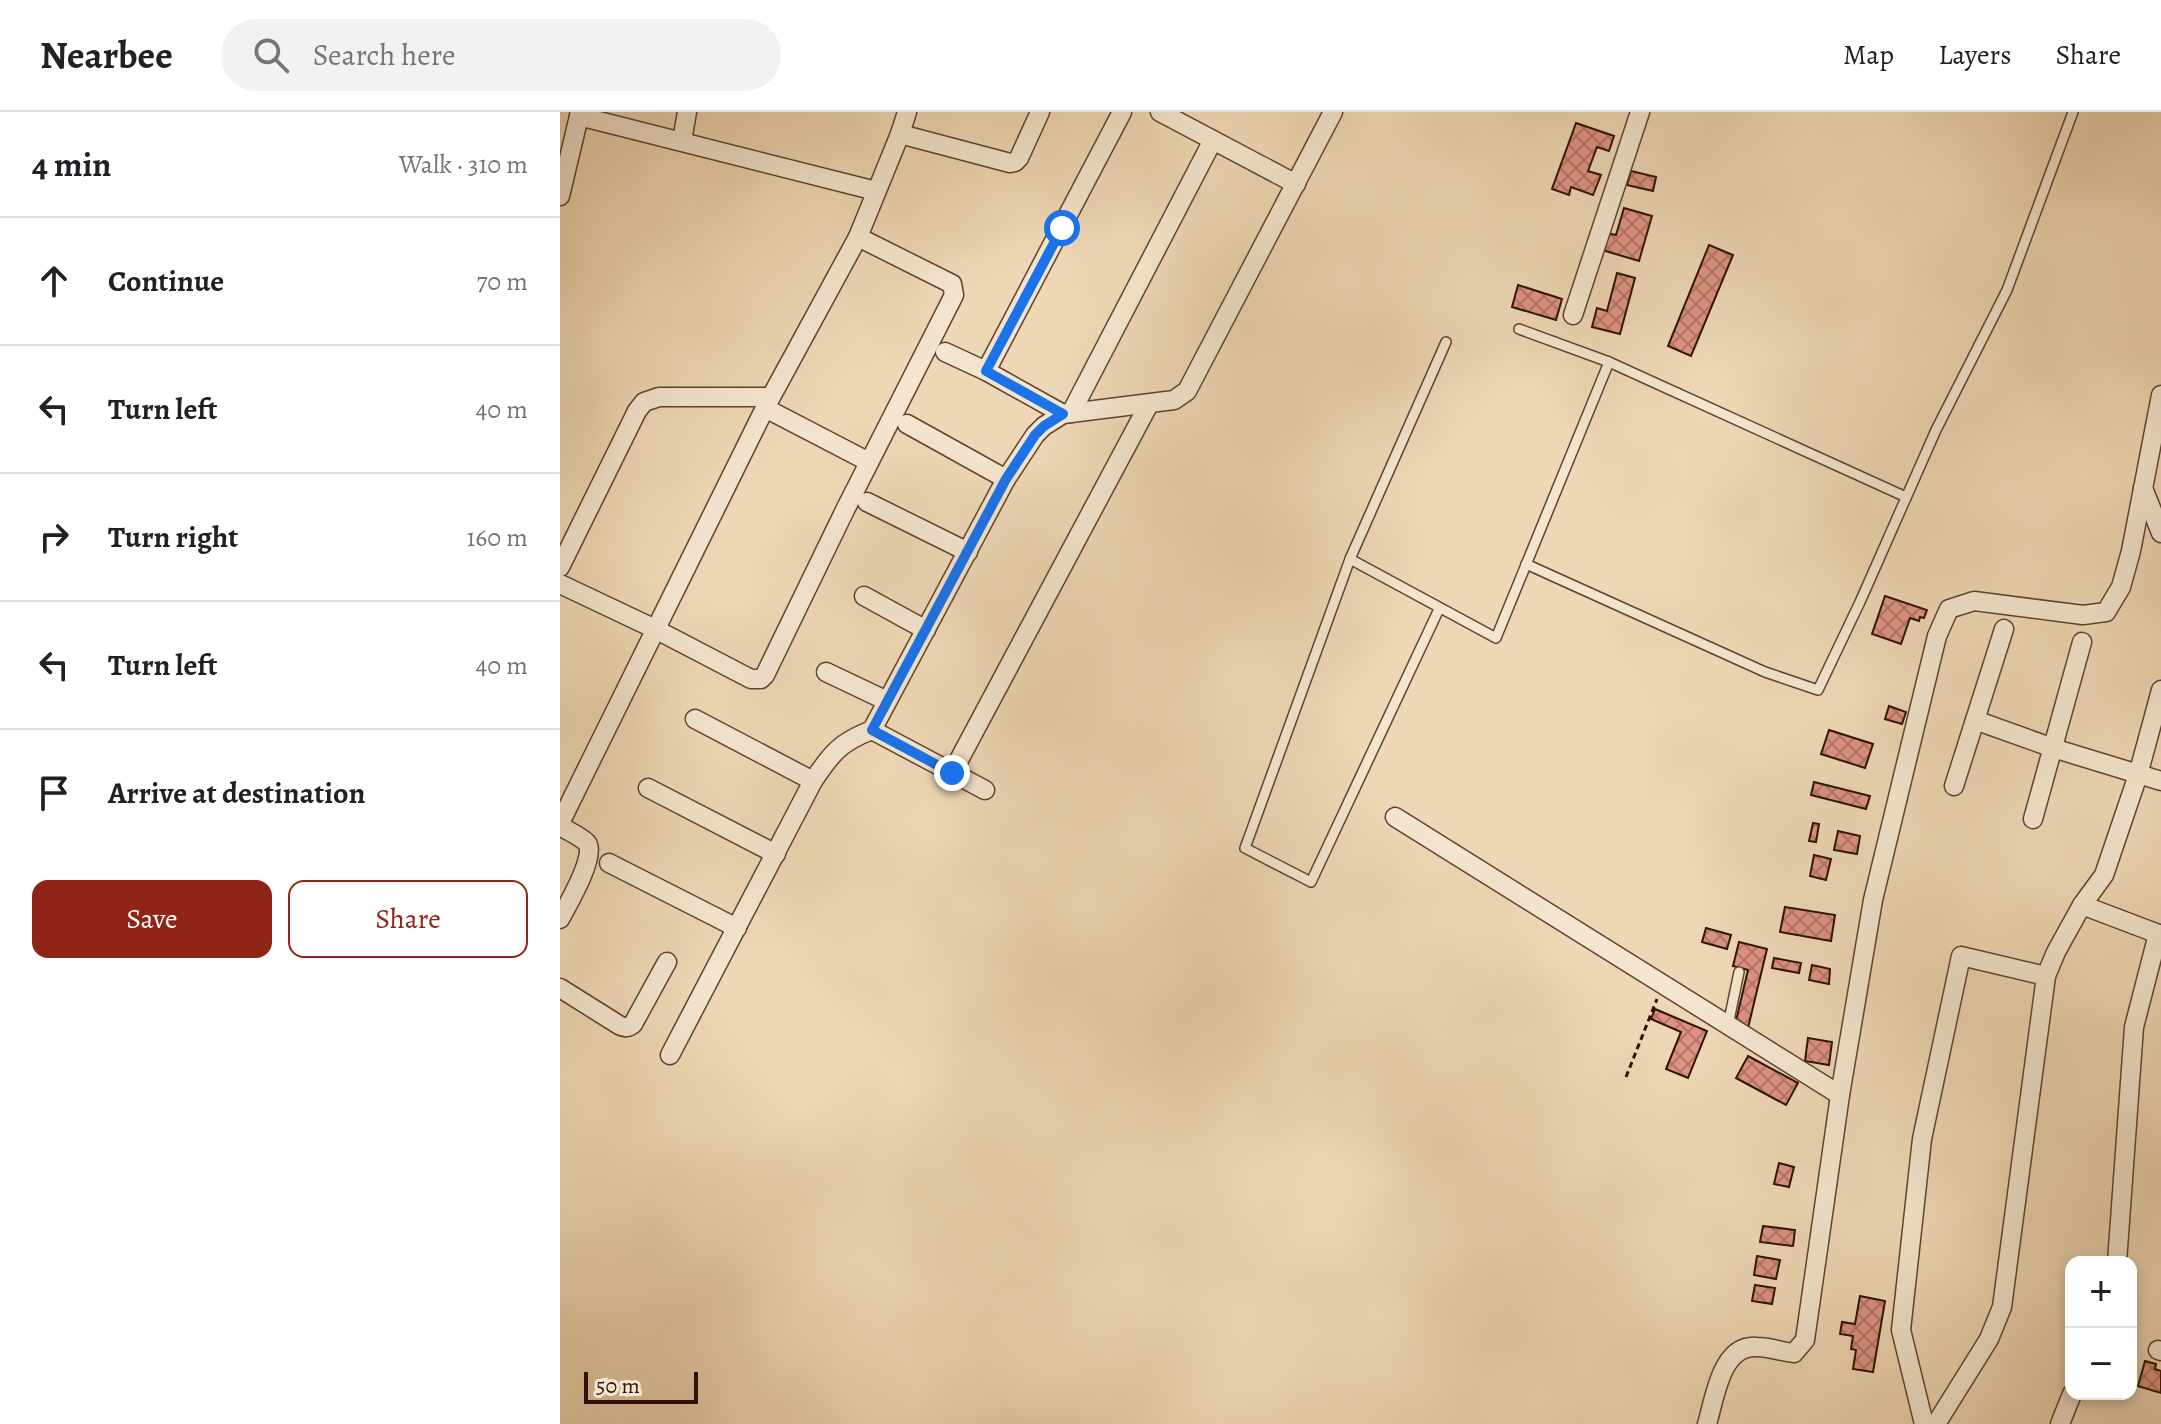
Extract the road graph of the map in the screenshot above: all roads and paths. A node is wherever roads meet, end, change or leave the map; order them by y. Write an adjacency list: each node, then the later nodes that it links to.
1 (687, 112): 12 (street)
2 (907, 112): 10 (street)
3 (1040, 112): 10 (street)
4 (1122, 112): 22 (street)
5 (1160, 112): 11 (street)
6 (1333, 112): 13 (street)
7 (1640, 112): 17 (street)
8 (2073, 112): 32 (lane)
9 (580, 114): 12 (street); 15 (street)
10 (900, 134): 14 (street)
11 (1213, 140): 13 (street); 26 (street)
12 (682, 141): 14 (street)
13 (1296, 184): 25 (street)
14 (876, 191): 16 (street)
15 (560, 196)
16 (858, 237): 24 (street); 29 (street)
17 (1573, 315)
18 (1519, 329): 21 (lane)
19 (1446, 342): 36 (lane)
20 (945, 352): 22 (street)
21 (1609, 362): 32 (lane); 37 (lane)
22 (986, 371): 26 (street)
23 (2161, 395): 28 (street)
24 (767, 402): 29 (street); 38 (street); 42 (street)
25 (1149, 404): 26 (street); 53 (street)
26 (1067, 413): 30 (street)
27 (907, 424): 30 (street)
28 (2158, 428): 31 (street)
29 (869, 462): 42 (street)
30 (1006, 479): 35 (street)
31 (2143, 488): 34 (street); 77 (street)
32 (1906, 497): 37 (lane)
33 (867, 502): 35 (street)
34 (2161, 533)
35 (968, 552): 44 (street)
36 (1350, 559): 41 (lane); 41 (lane)
37 (1526, 564): 41 (lane)
38 (560, 567)
39 (560, 584): 42 (street)
40 (864, 596): 44 (street)
41 (1439, 609)
42 (655, 629): 62 (street)
43 (2004, 629): 50 (street)
44 (926, 630): 48 (street)
45 (2082, 642): 52 (street)
46 (826, 672): 48 (street)
47 (2161, 690): 54 (street)
48 (887, 701): 51 (street)
49 (695, 719): 55 (street)
50 (1975, 720): 52 (street); 57 (street)
51 (872, 730): 53 (street); 55 (street)
52 (2053, 748): 54 (street); 61 (street)
53 (952, 773): 59 (street)
54 (2138, 775): 56 (street); 65 (street)
55 (813, 781): 63 (street)
56 (2161, 781)
57 (1954, 786)
58 (648, 788): 63 (street)
59 (985, 790)
60 (1395, 817): 72 (street)
61 (2033, 819)
62 (560, 824): 66 (street)
63 (776, 854): 67 (street)
64 (609, 863): 67 (street)
65 (2082, 905): 68 (street); 71 (street)
66 (560, 919)
67 (737, 928): 75 (street)
68 (2160, 934): 78 (street)
69 (667, 962): 73 (street)
70 (1739, 972): 74 (lane)
71 (2046, 976): 81 (street); 82 (street)
72 (1663, 985): 74 (street); 76 (path)
73 (560, 988)
74 (1728, 1025): 77 (street)
75 (670, 1055)
76 (1626, 1077)
77 (1840, 1095): 80 (street)
78 (2117, 1256)
79 (2070, 1400): 83 (street)
80 (1707, 1424)
81 (1924, 1424)
82 (1936, 1424)
83 (2060, 1424)

